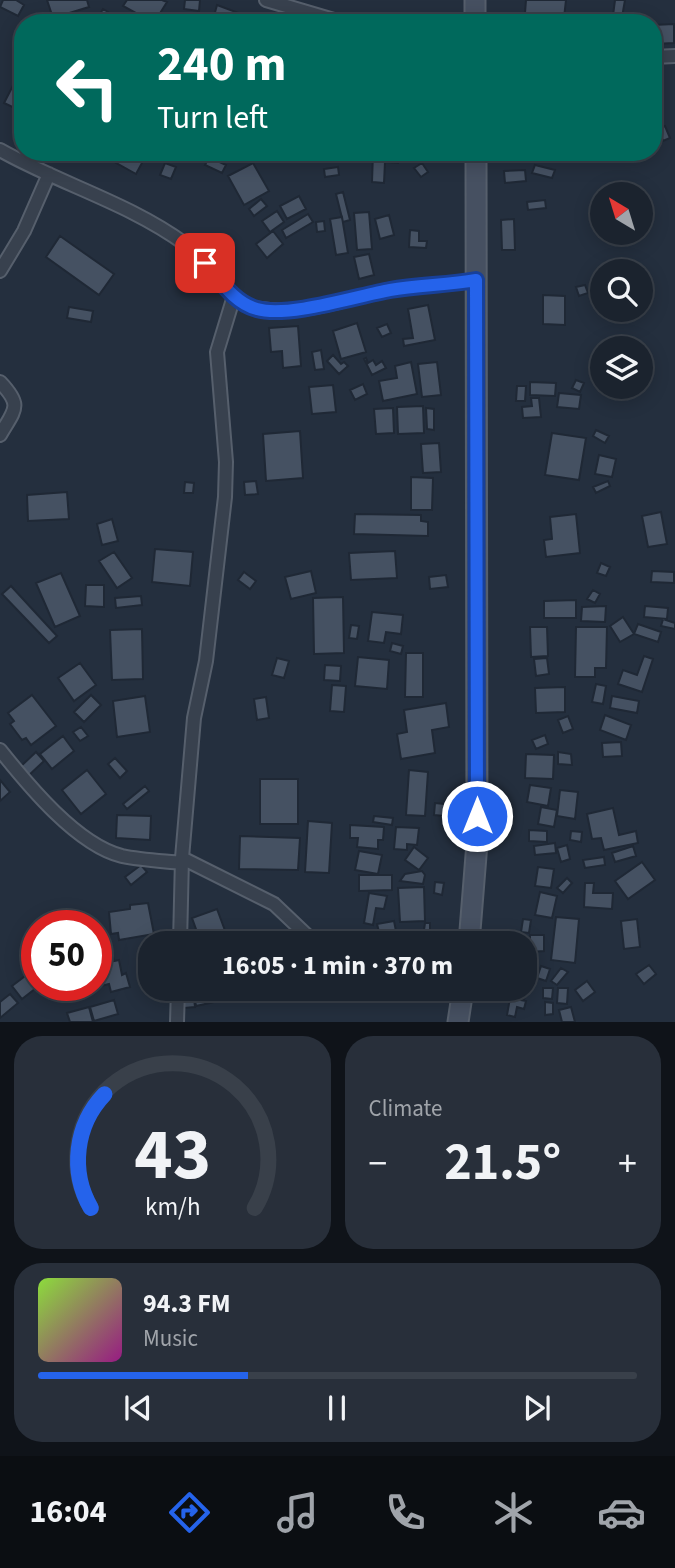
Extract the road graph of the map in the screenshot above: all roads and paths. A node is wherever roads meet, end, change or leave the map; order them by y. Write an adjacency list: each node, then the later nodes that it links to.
1 (266, 0): 2 (street)
2 (282, 3): 3 (street)
3 (316, 14)
4 (22, 161): 6 (street)
5 (475, 161): 8 (main road)
6 (49, 174): 7 (street); 9 (street)
7 (0, 271)
8 (476, 280): 9 (street); 16 (main road)
9 (234, 296): 13 (street)
10 (0, 382): 11 (street)
11 (0, 435)
12 (0, 750): 13 (street)
13 (182, 861): 14 (street); 15 (street)
14 (180, 931)
15 (302, 931)
16 (470, 931)
17 (178, 1001): 19 (street)
18 (461, 1001): 20 (main road)
19 (177, 1022)
20 (458, 1022)

